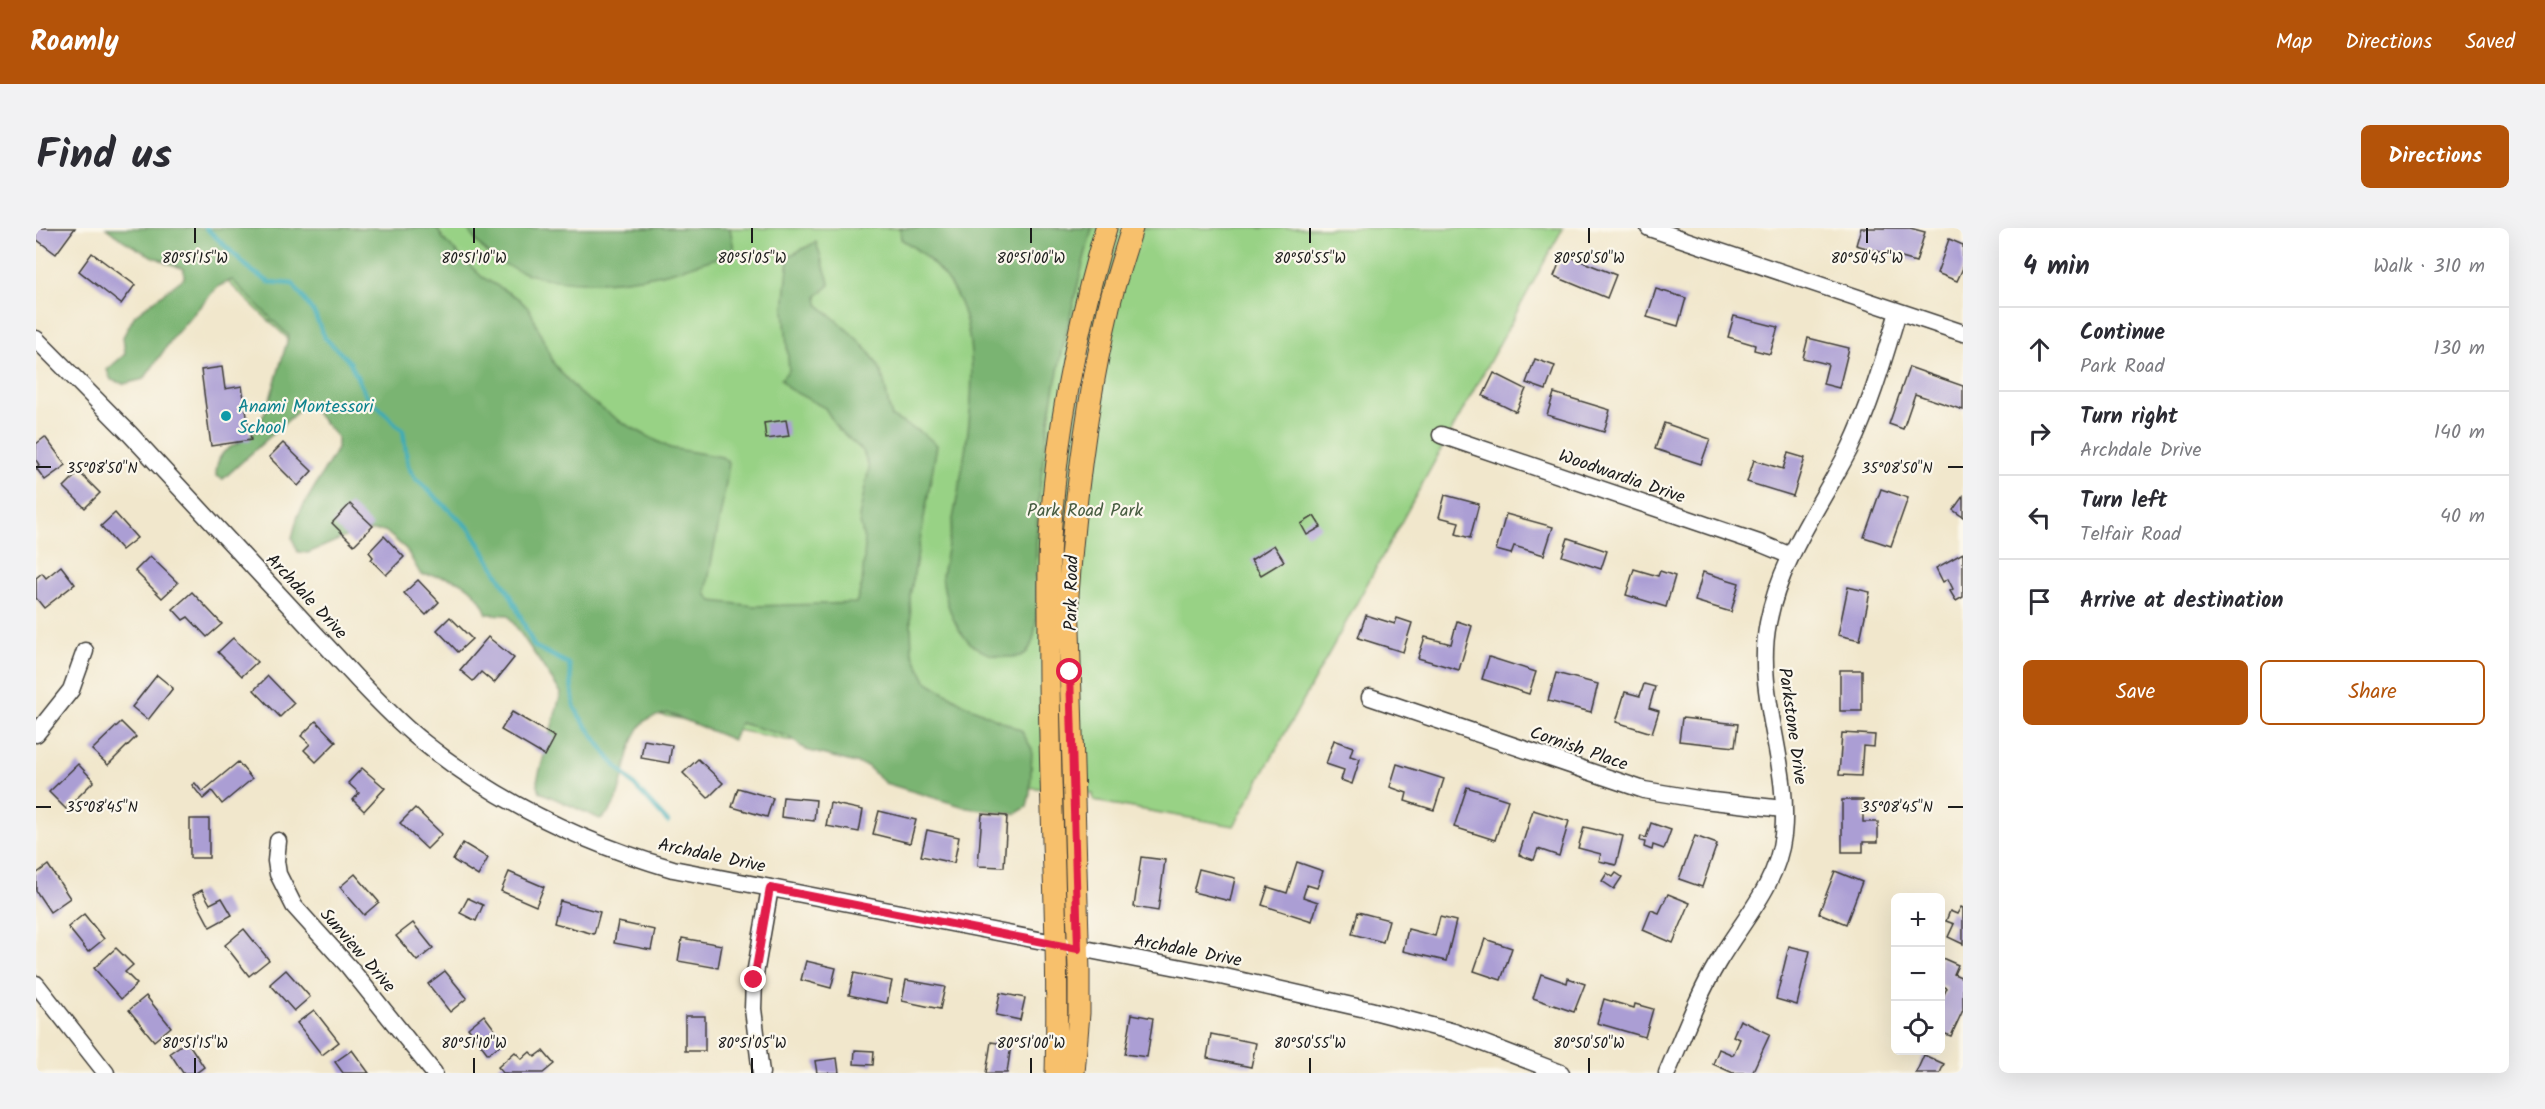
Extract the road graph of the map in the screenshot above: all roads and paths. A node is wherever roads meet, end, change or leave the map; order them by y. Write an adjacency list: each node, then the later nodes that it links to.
1 (1106, 228): 15 (main road, Park Road)
2 (1132, 228): 16 (main road, Park Road)
3 (1648, 228): 4 (street)
4 (1898, 312): 5 (street); 8 (street, Parkstone Drive)
5 (1963, 333)
6 (36, 339): 14 (street, Archdale Drive)
7 (1441, 435): 8 (street, Woodwardia Drive)
8 (1791, 556): 12 (street, Parkstone Drive)
9 (85, 651): 11 (street)
10 (1370, 697): 12 (street, Cornish Place)
11 (36, 734)
12 (1783, 809): 24 (street, Parkstone Drive)
13 (278, 841): 19 (street, Sunview Drive)
14 (770, 888): 15 (street, Archdale Drive); 20 (street)
15 (1055, 944): 16 (street, Archdale Drive); 21 (main road, Park Road)
16 (1078, 949): 22 (main road, Park Road); 23 (street, Archdale Drive)
17 (36, 984): 18 (street)
18 (106, 1073)
19 (434, 1073)
20 (761, 1073)
21 (1056, 1073)
22 (1074, 1073)
23 (1561, 1073)
24 (1667, 1073)

